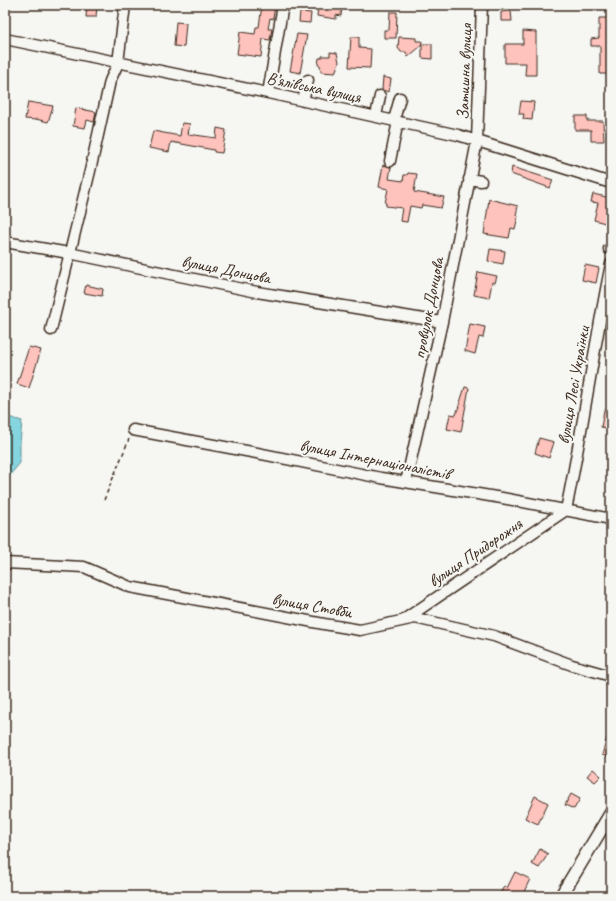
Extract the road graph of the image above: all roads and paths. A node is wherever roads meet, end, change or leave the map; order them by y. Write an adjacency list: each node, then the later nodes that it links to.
1 (125, 5): 5 (street)
2 (283, 5): 7 (street)
3 (482, 5): 13 (street, Затишна вулиця)
4 (5, 39): 5 (street, В’ялівська вулиця)
5 (118, 63): 7 (street, В’ялівська вулиця); 19 (street)
6 (308, 80): 10 (street)
7 (268, 93): 10 (street, В’ялівська вулиця)
8 (380, 96): 11 (street)
9 (400, 98): 12 (street)
10 (303, 101): 11 (street, В’ялівська вулиця)
11 (376, 116): 12 (street, В’ялівська вулиця)
12 (396, 121): 13 (street, В’ялівська вулиця); 14 (street)
13 (477, 141): 15 (street, провулок Донцова); 17 (street, В’ялівська вулиця)
14 (390, 161)
15 (469, 179): 16 (street); 21 (street, провулок Донцова)
16 (481, 181)
17 (611, 183)
18 (5, 242): 19 (street, вулиця Донцова)
19 (69, 253): 21 (street, вулиця Донцова); 22 (street)
20 (611, 264): 26 (street, вулиця Лесі Українки)
21 (442, 322): 24 (street, провулок Донцова)
22 (52, 330)
23 (133, 430): 24 (street, вулиця Інтернаціоналістів); 25 (path)
24 (406, 482): 26 (street, вулиця Інтернаціоналістів)
25 (104, 500)
26 (566, 510): 27 (street, вулиця Інтернаціоналістів); 29 (street, вулиця Придорожня)
27 (611, 519)
28 (5, 563): 29 (street, вулиця Стовби)
29 (402, 621): 30 (street, вулиця Стовби)
30 (611, 676)
31 (611, 813): 32 (street)
32 (562, 896)

